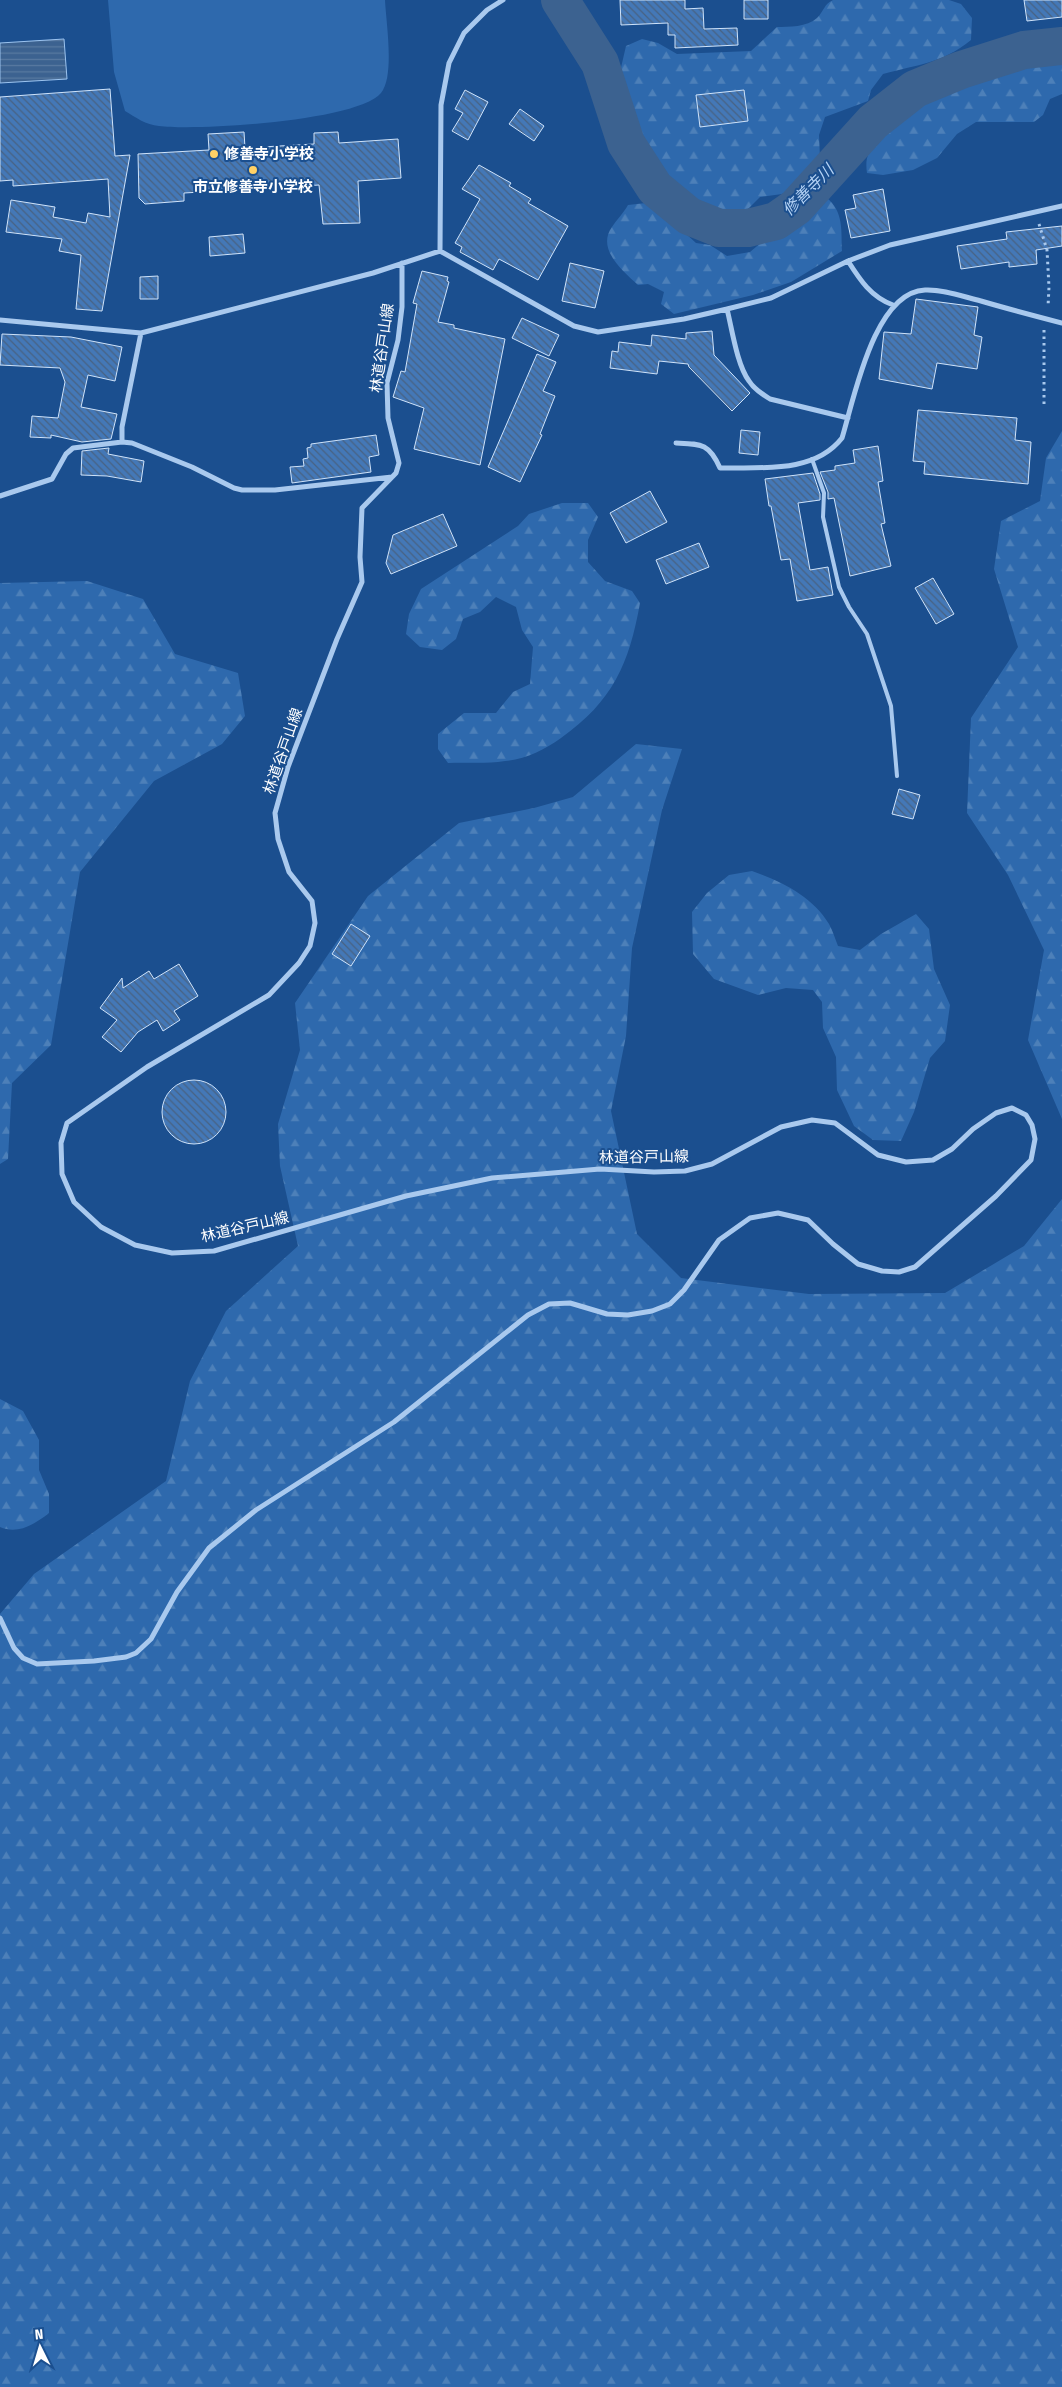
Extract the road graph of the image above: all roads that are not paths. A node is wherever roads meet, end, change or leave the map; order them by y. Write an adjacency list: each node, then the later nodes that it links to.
1 (503, 0): 3 (street)
2 (1062, 206): 4 (street)
3 (440, 251): 5 (street); 7 (street)
4 (848, 260): 6 (street); 7 (street)
5 (402, 263): 10 (street); 15 (street, 林道谷戸山線)
6 (893, 305): 9 (street); 11 (street)
7 (727, 309): 11 (street)
8 (0, 320): 10 (street)
9 (1062, 323)
10 (141, 333): 12 (street)
11 (848, 418): 14 (street)
12 (122, 442): 15 (street); 16 (street)
13 (676, 443): 14 (street)
14 (812, 459): 17 (lane)
15 (392, 477): 18 (street, 林道谷戸山線)
16 (0, 496)
17 (897, 776)
18 (0, 1618)

